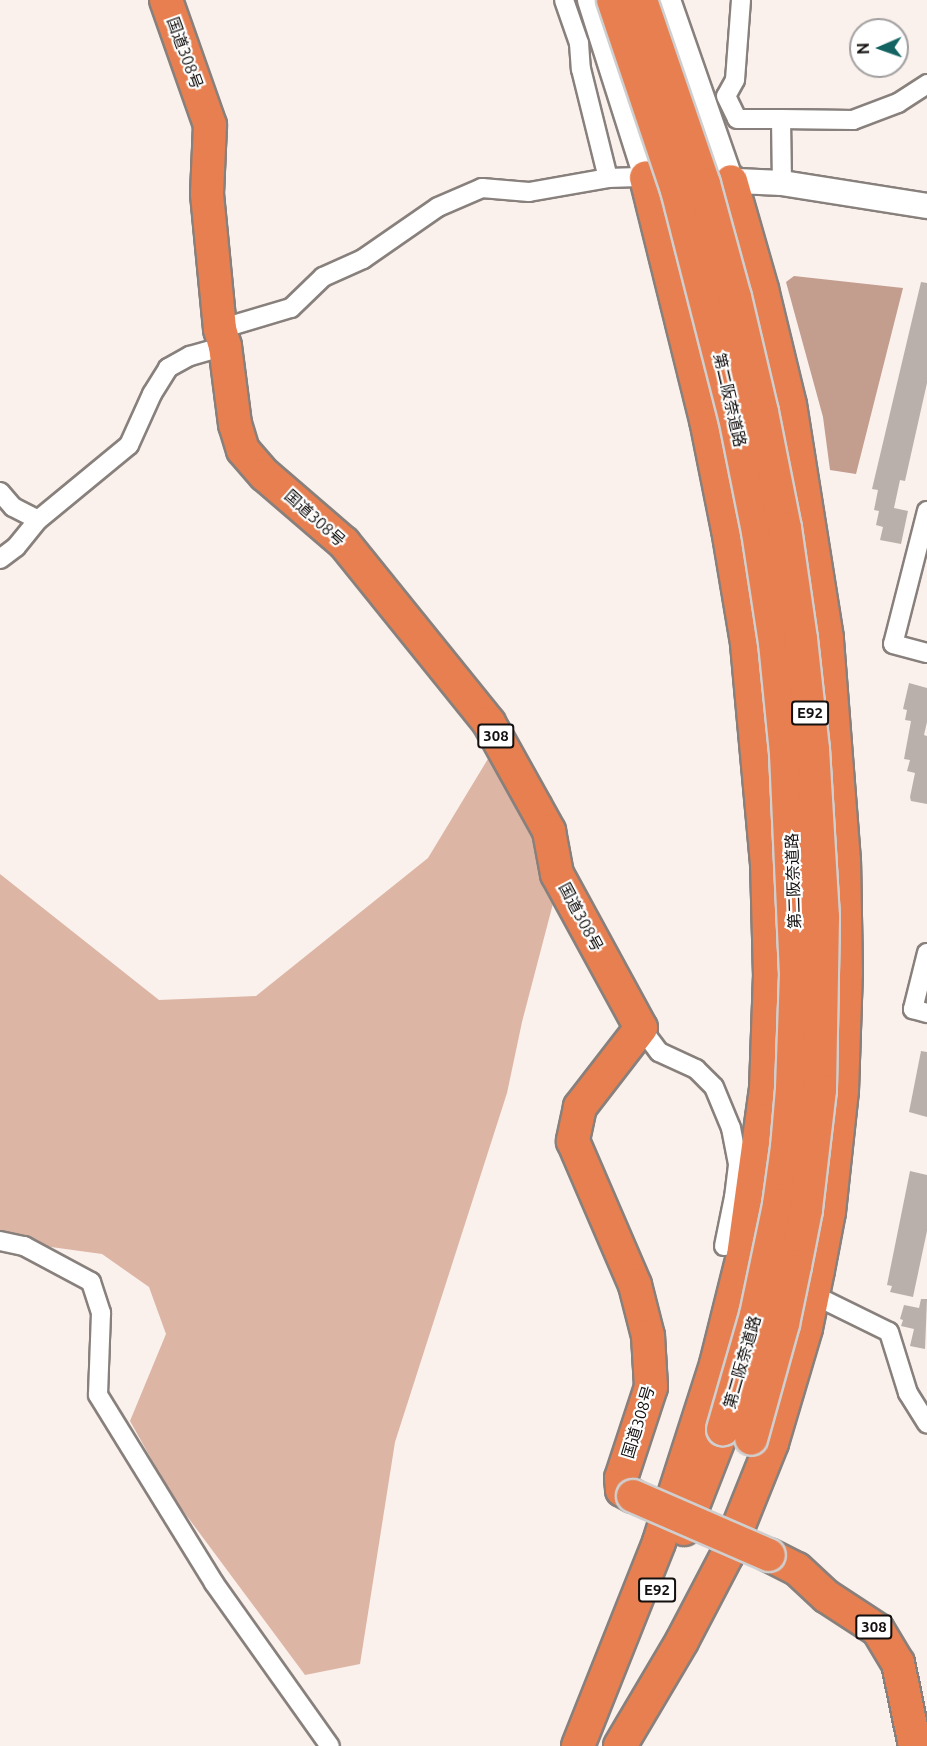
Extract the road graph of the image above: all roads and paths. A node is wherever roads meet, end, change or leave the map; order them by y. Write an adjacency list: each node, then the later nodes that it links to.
1 (166, 0): 15 (highway, 国道308号 / 308)
2 (564, 0): 11 (street)
3 (590, 0): 10 (street)
4 (612, 0): 28 (highway, 第二阪奈道路 / E92, bridge)
5 (641, 0): 28 (highway, 第二阪奈道路 / E92, bridge)
6 (668, 0): 12 (street)
7 (741, 0): 9 (street)
8 (927, 84): 9 (street)
9 (781, 119): 13 (street)
10 (646, 177): 11 (street); 12 (street); 30 (highway)
11 (608, 178): 15 (street)
12 (731, 181): 13 (street); 31 (highway)
13 (782, 183): 14 (street)
14 (927, 206)
15 (222, 337): 18 (street); 23 (highway, 国道308号 / 308)
16 (0, 492): 18 (street)
17 (927, 511): 20 (street)
18 (38, 520): 19 (street)
19 (0, 559)
20 (927, 653)
21 (927, 954): 22 (street)
22 (927, 1013)
23 (641, 1028): 25 (street); 32 (highway, 国道308号 / 308, bridge)
24 (0, 1241): 29 (street)
25 (724, 1246)
26 (824, 1300): 27 (street)
27 (927, 1423)
28 (737, 1434): 30 (highway, 第二阪奈道路 / E92); 31 (highway, 第二阪奈道路 / E92)
29 (330, 1746)
30 (579, 1746)
31 (618, 1746)
32 (915, 1746)

